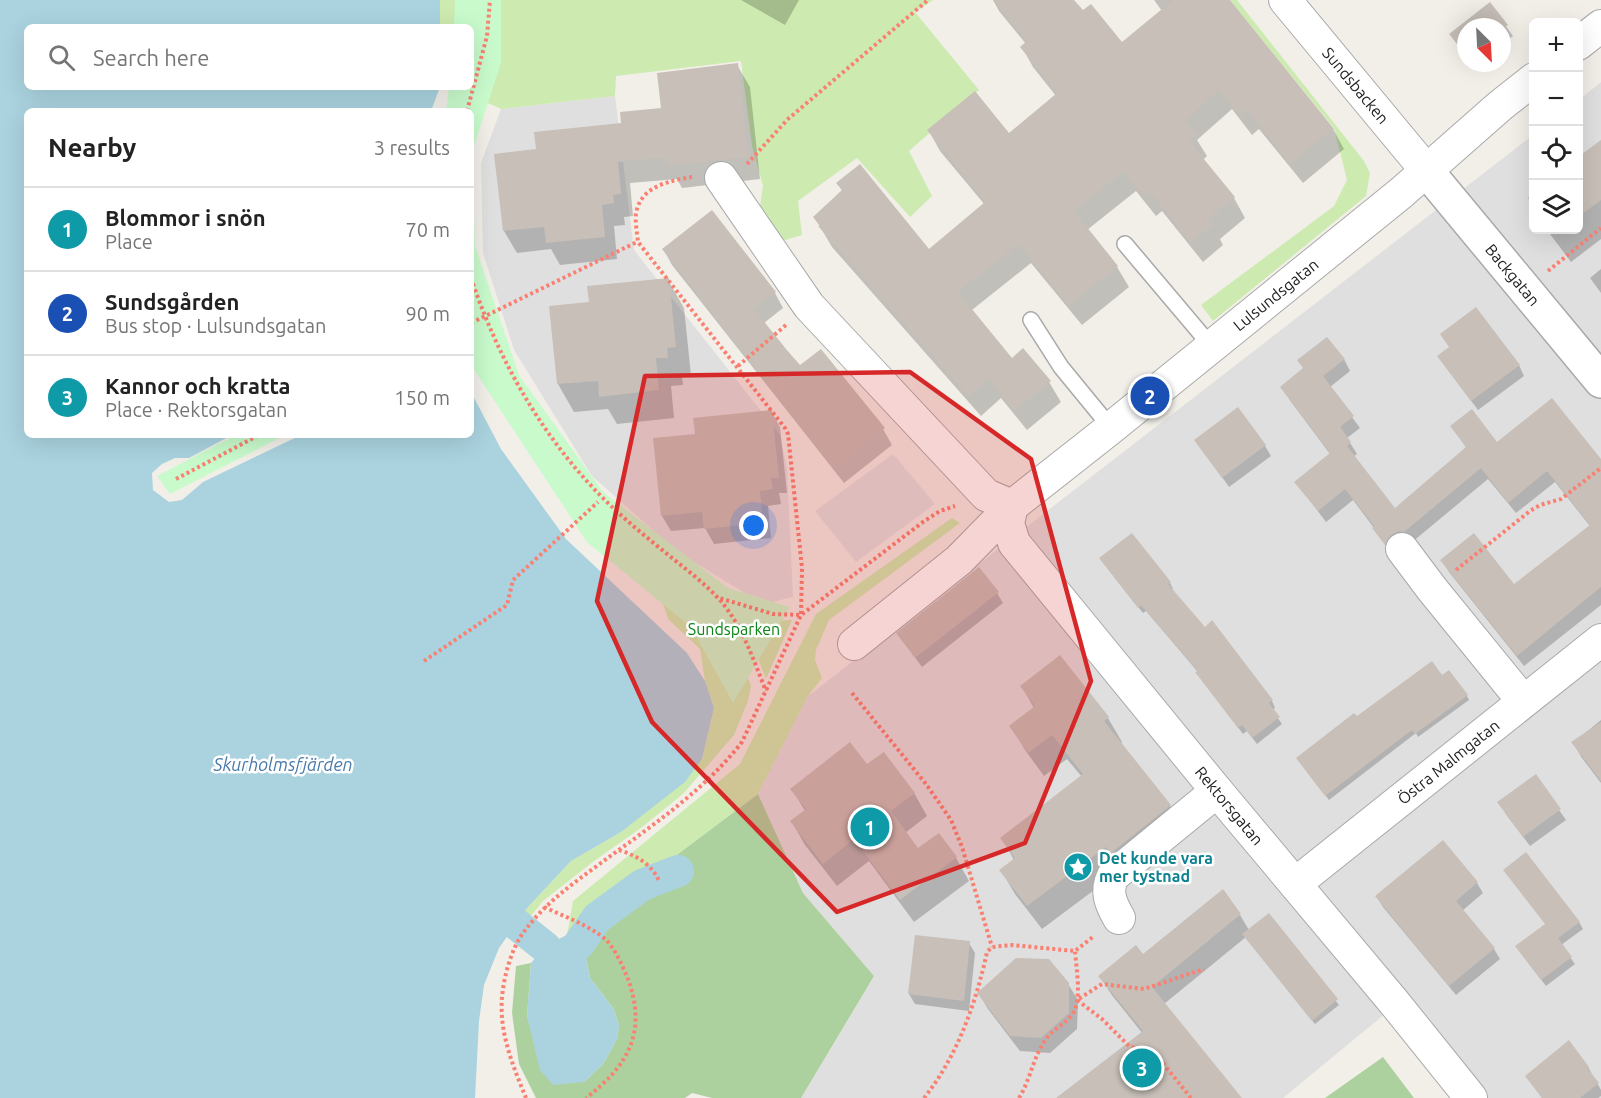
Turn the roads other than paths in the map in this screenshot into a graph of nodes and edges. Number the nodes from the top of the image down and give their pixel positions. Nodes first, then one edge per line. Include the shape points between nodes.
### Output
1 (1285, 0) edge
2 (1601, 26) edge
3 (1583, 40) edge
4 (1529, 82) edge
5 (1426, 170) junction
6 (721, 177) dead end
7 (1125, 244) dead end
8 (1031, 320) dead end
9 (1212, 347) junction
10 (1600, 377) edge
11 (1111, 428) junction
12 (1012, 506) junction
13 (1402, 549) dead end
14 (1601, 640) edge
15 (855, 644) dead end
16 (1523, 701) junction
17 (1217, 791) junction
18 (1295, 884) junction
19 (1119, 918) road end
20 (1471, 1098) edge

1 - 5 street, Sundsbacken
2 - 3 street
4 - 5 street, Lulsundsgatan
5 - 9 street, Lulsundsgatan
5 - 10 street, Backgatan
6 - 12 street via 809,306 986,495
7 - 9 lane
8 - 11 lane via 1061,367
9 - 11 street, Lulsundsgatan
11 - 12 street, Lulsundsgatan
12 - 15 street, Lulsundsgatan via 959,560
12 - 17 street, Rektorsgatan via 1008,523 1014,543
13 - 16 street
14 - 16 street, Östra Malmgatan
16 - 18 street, Östra Malmgatan
17 - 18 street, Rektorsgatan
17 - 19 street via 1113,876 1108,895
18 - 20 street, Rektorsgatan

